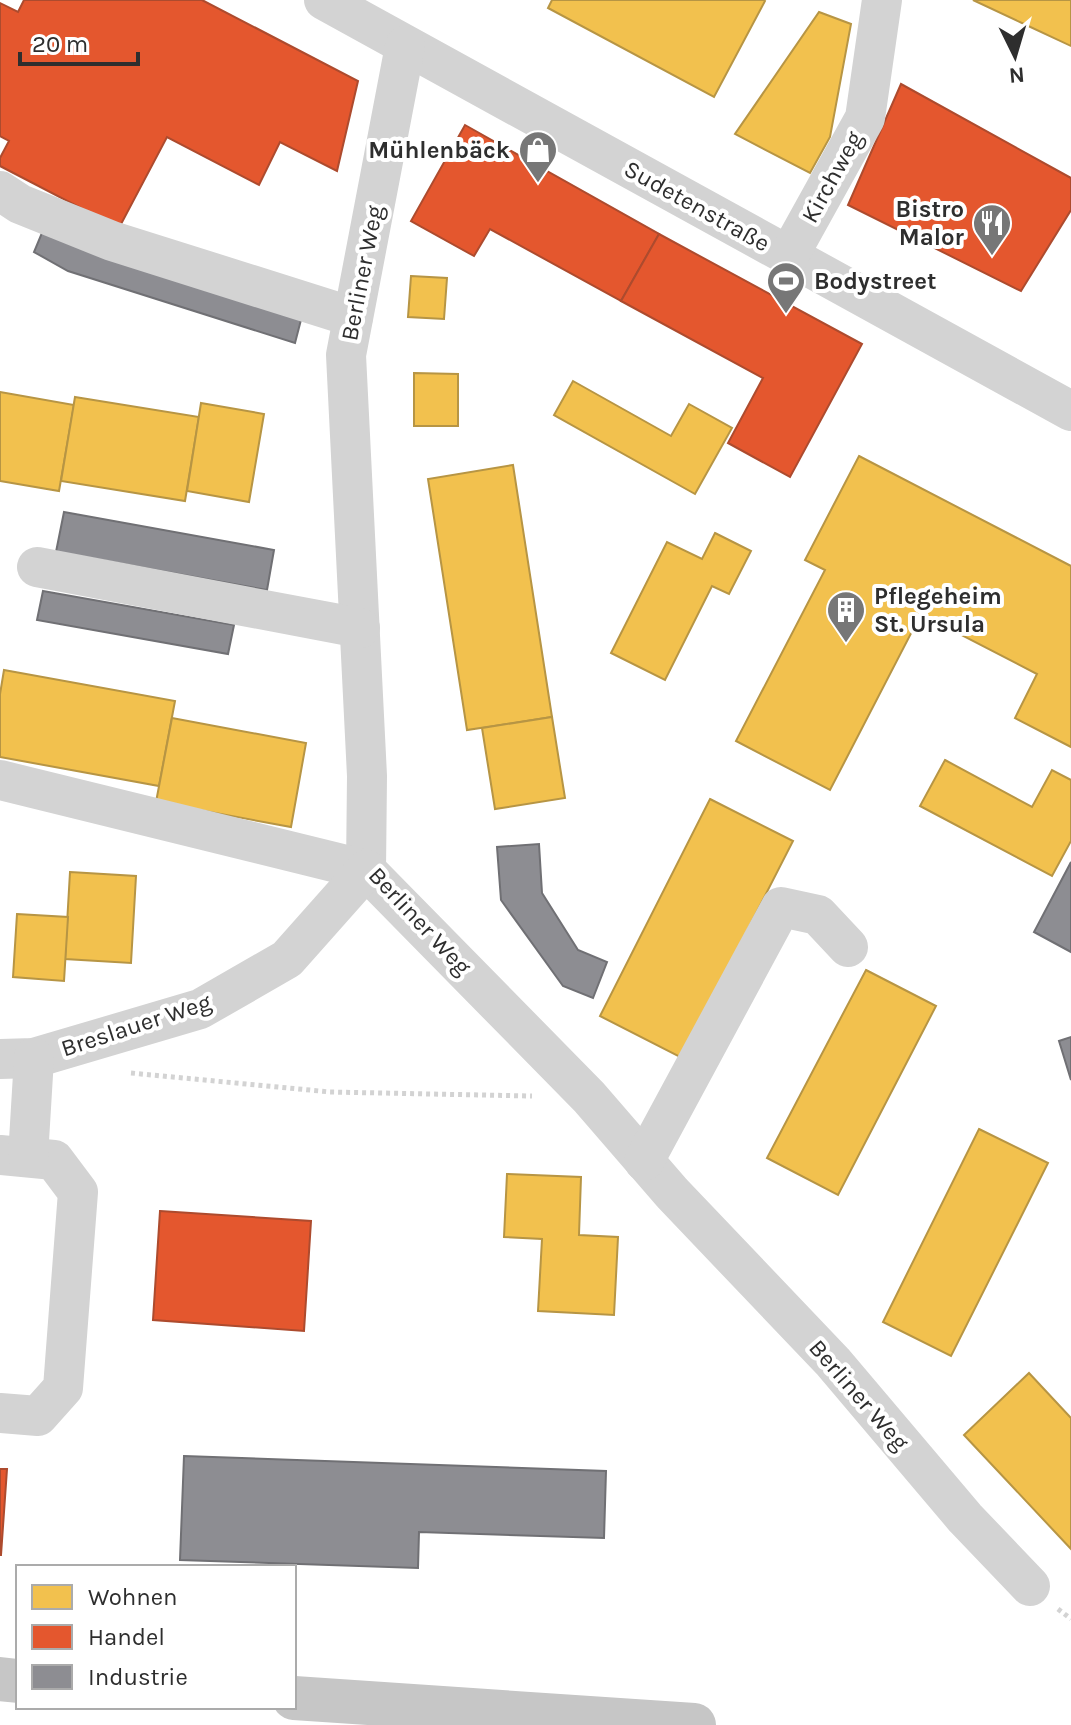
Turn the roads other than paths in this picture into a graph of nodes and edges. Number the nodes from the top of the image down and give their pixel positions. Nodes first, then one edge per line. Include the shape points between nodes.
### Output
1 (324, 0) edge
2 (874, 3) edge
3 (405, 46) junction
4 (0, 191) edge
5 (788, 257) junction
6 (353, 317) junction
7 (1071, 411) edge
8 (37, 567) dead end
9 (360, 628) junction
10 (0, 780) edge
11 (366, 870) junction
12 (848, 947) dead end
13 (17, 1058) edge
14 (14, 1156) edge
15 (644, 1161) junction
16 (0, 1413) edge
17 (1030, 1586) dead end
18 (296, 1698) edge
19 (694, 1725) edge

1 - 3 street, Sudetenstraße
2 - 5 street, Kirchweg via 865,118
3 - 5 street, Sudetenstraße
3 - 6 street, Berliner Weg
4 - 6 street via 112,241
5 - 7 street, Sudetenstraße
6 - 9 street, Berliner Weg via 346,355
8 - 9 street
9 - 11 street, Berliner Weg
10 - 11 street
11 - 13 street, Breslauer Weg via 287,959 200,1009
11 - 15 street, Berliner Weg via 589,1097
12 - 15 street via 818,915 781,907
13 - 14 street
14 - 16 street via 54,1160 78,1192 63,1388 38,1416
15 - 17 street, Berliner Weg via 833,1362
18 - 19 main road

